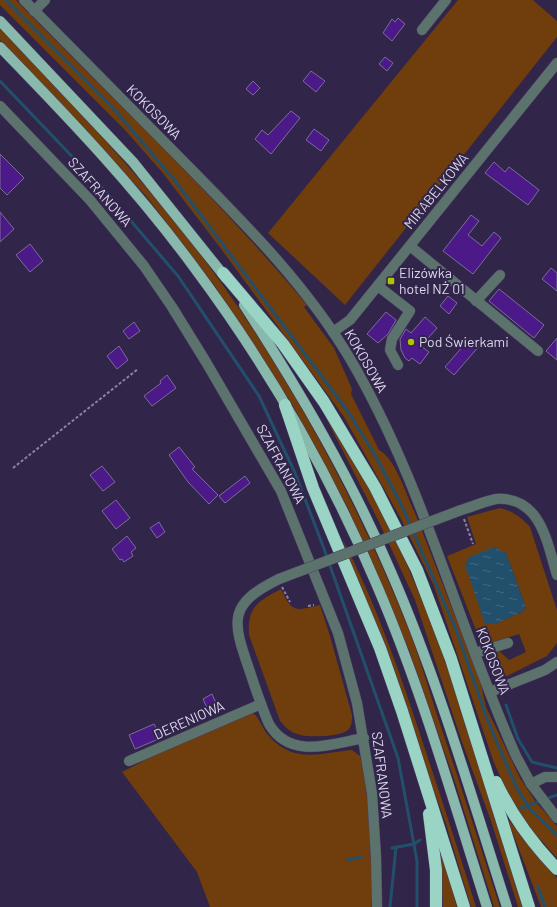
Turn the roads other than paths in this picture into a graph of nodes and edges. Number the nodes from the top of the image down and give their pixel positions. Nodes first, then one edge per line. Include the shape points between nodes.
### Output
1 (24, 0) edge
2 (45, 0) edge
3 (446, 0) edge
4 (34, 11) junction
5 (0, 21) edge
6 (422, 30) dead end
7 (0, 47) edge
8 (557, 63) edge
9 (0, 106) edge
10 (410, 246) junction
11 (222, 273) junction
12 (500, 274) dead end
13 (378, 286) junction
14 (476, 300) junction
15 (333, 332) junction
16 (538, 351) dead end
17 (398, 365) dead end
18 (285, 405) junction
19 (557, 575) edge
20 (508, 642) dead end
21 (476, 653) junction
22 (557, 662) edge
23 (490, 692) junction
24 (261, 704) junction
25 (364, 738) junction
26 (480, 753) junction
27 (129, 762) dead end
28 (557, 778) edge
29 (424, 779) junction
30 (531, 784) junction
31 (557, 818) edge
32 (557, 868) edge
33 (377, 907) edge
34 (436, 907) edge
35 (464, 907) edge
36 (487, 907) edge
37 (507, 907) edge
38 (529, 907) edge

1 - 4 street, KOKOSOWA
2 - 4 street
3 - 6 street
4 - 15 street, KOKOSOWA via 256,236 289,273
5 - 11 main road via 133,162
7 - 18 main road via 79,130 163,226 239,330
8 - 10 street, MIRABELKOWA
9 - 25 street, SZAFRANOWA via 90,200 131,248 172,307 264,458 289,508 338,633 354,688
10 - 13 street, MIRABELKOWA
10 - 14 street
11 - 26 highway via 283,344 328,409 375,487 417,570 451,659
11 - 37 main road via 306,403 345,474 384,555 432,676
12 - 14 street
13 - 15 street, MIRABELKOWA via 350,320
13 - 17 street via 410,311 392,339 390,350
14 - 16 street
15 - 21 street, KOKOSOWA via 390,433
18 - 29 highway via 313,488 380,648
18 - 36 main road via 334,494 385,605 427,721
19 - 24 street, bridge via 540,524 534,514 524,506 497,499 258,589 243,604 237,618 237,635
20 - 21 street
21 - 23 street, KOKOSOWA
22 - 23 street via 545,670
23 - 30 street, KOKOSOWA via 516,756
24 - 25 street via 272,729 280,738 294,746 315,747
24 - 27 street, DERENIOWA
25 - 33 street, SZAFRANOWA via 375,828
26 - 32 highway via 516,817 538,849
26 - 38 highway
28 - 30 street via 545,777
29 - 34 highway via 434,855
29 - 35 highway
30 - 31 street, KOKOSOWA

